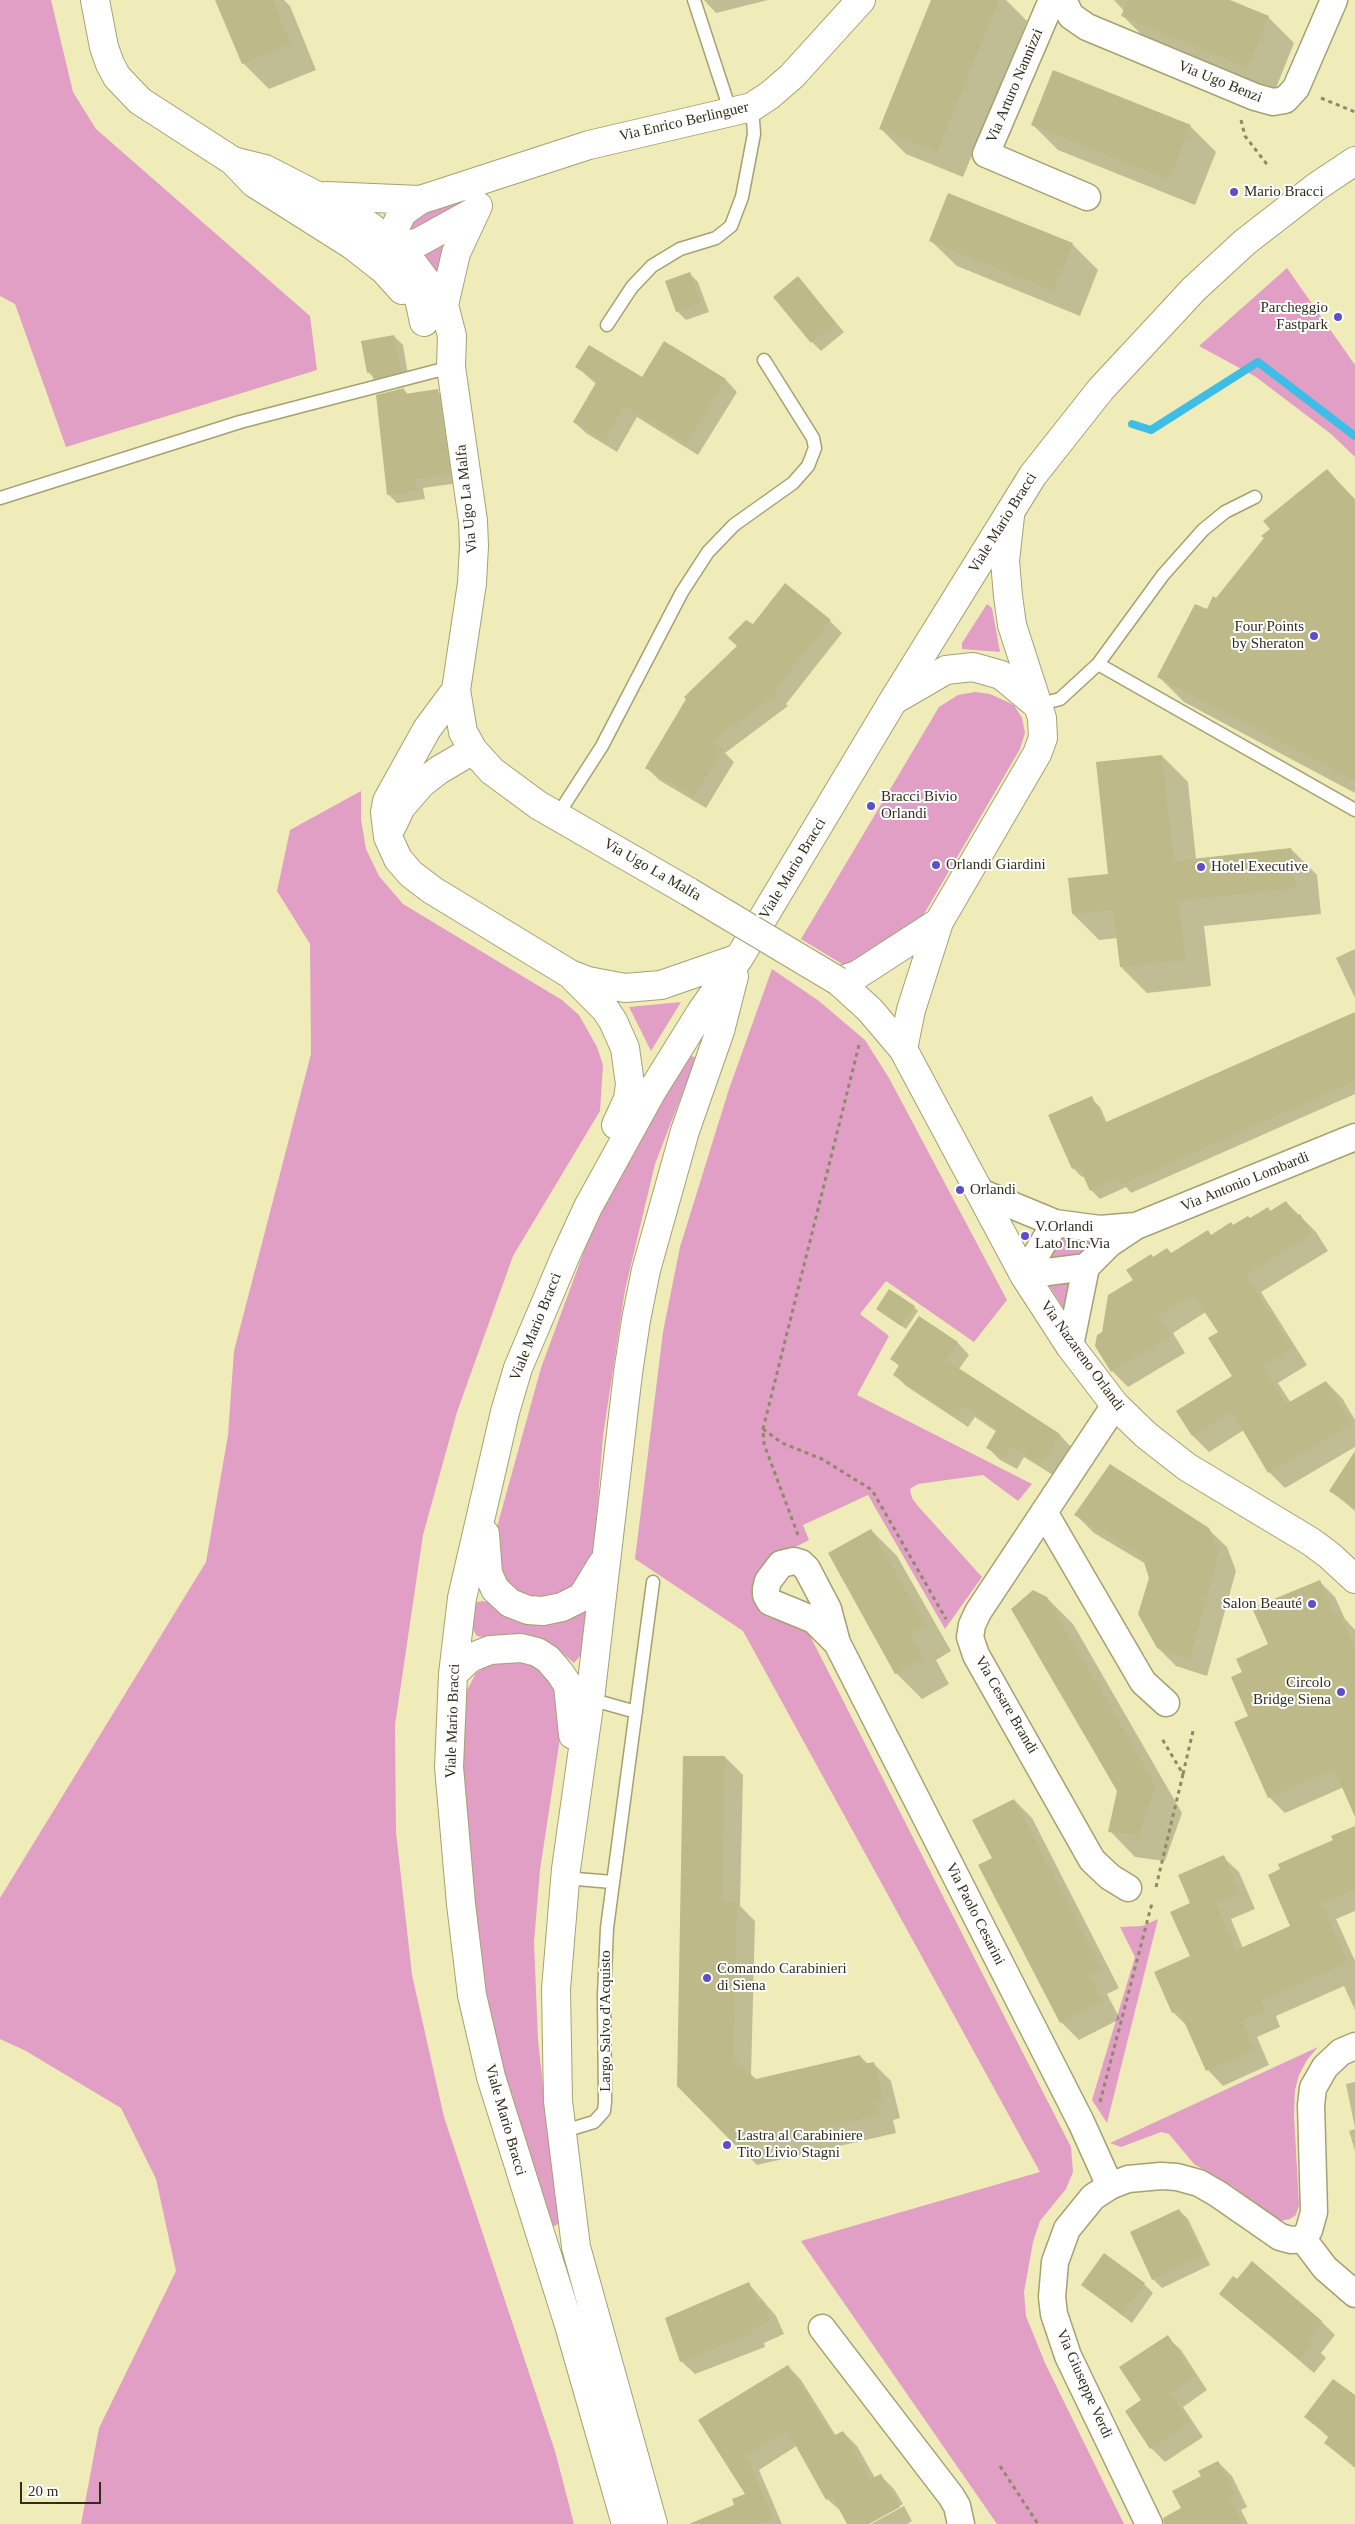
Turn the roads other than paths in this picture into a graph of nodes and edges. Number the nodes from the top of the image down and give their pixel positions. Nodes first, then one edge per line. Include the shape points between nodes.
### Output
1 (94, 0) edge
2 (694, 0) edge
3 (861, 0) edge
4 (1052, 0) edge
5 (1063, 0) edge
6 (1334, 0) edge
7 (742, 110) junction
8 (1355, 161) edge
9 (499, 176) junction
10 (1087, 197) dead end
11 (420, 200) junction
12 (308, 203) junction
13 (475, 211) junction
14 (393, 246) junction
15 (434, 313) junction
16 (607, 325) dead end
17 (764, 360) dead end
18 (451, 367) junction
19 (1255, 497) dead end
20 (0, 498) edge
21 (1011, 510) junction
22 (1098, 664) junction
23 (456, 690) junction
24 (893, 701) junction
25 (1037, 705) junction
26 (473, 750) junction
27 (1355, 810) edge
28 (557, 816) junction
29 (388, 837) junction
30 (939, 922) junction
31 (739, 958) junction
32 (570, 974) junction
33 (838, 981) junction
34 (904, 1048) junction
35 (1355, 1137) edge
36 (980, 1192) junction
37 (588, 1208) junction
38 (1055, 1223) junction
39 (1136, 1226) junction
40 (1086, 1267) junction
41 (1024, 1275) junction
42 (1070, 1346) junction
43 (1115, 1405) junction
44 (504, 1412) junction
45 (1044, 1512) junction
46 (607, 1554) junction
47 (1355, 1579) edge
48 (653, 1582) dead end
49 (836, 1643) dead end
50 (453, 1674) junction
51 (590, 1699) junction
52 (1166, 1703) dead end
53 (636, 1712) junction
54 (577, 1789) junction
55 (565, 1878) junction
56 (612, 1882) junction
57 (1128, 1888) dead end
58 (1355, 2046) edge
59 (561, 2132) junction
60 (1110, 2186) junction
61 (1303, 2239) junction
62 (1355, 2294) edge
63 (822, 2328) dead end
64 (626, 2524) edge
65 (653, 2524) edge
66 (961, 2524) edge
67 (1149, 2524) edge

1 - 12 street, Via Ugo La Malfa via 104,47 118,77 140,101 233,161 254,183
2 - 7 lane
3 - 7 street, Via Enrico Berlinguer via 792,76 770,95
4 - 10 street, Via Arturo Nannizzi via 986,154
5 - 6 street, Via Ugo Benzi via 1071,16 1086,27 1272,102 1285,100 1296,88
7 - 9 street, Via Enrico Berlinguer via 611,139
7 - 16 lane via 754,134 742,197 731,226 716,238 680,249 652,266 632,287
8 - 21 street, Viale Mario Bracci via 1245,242 1182,301 1075,420
9 - 11 street, Via Enrico Berlinguer
9 - 13 street
11 - 12 street, Via Enrico Berlinguer via 346,198
11 - 14 street, Via Enrico Berlinguer via 402,213 394,230
12 - 14 street, Via Ugo La Malfa via 355,216
12 - 15 street, Via Ugo La Malfa via 378,265 408,297
13 - 14 street via 419,242
13 - 15 street
14 - 15 street, Via Ugo La Malfa via 421,273
15 - 18 street, Via Ugo La Malfa via 452,336
17 - 28 lane via 814,438 815,448 808,466 793,483 734,525 708,552 682,592 602,746
18 - 20 lane via 240,422
18 - 23 street, Via Ugo La Malfa via 474,546 472,583
19 - 22 lane via 1225,512 1197,536 1163,575
21 - 24 street, Viale Mario Bracci
21 - 25 street via 1005,561 1008,596 1012,625
22 - 25 lane via 1056,702
22 - 27 lane
23 - 26 street, Via Ugo La Malfa via 463,732
23 - 29 street, Via Ugo La Malfa via 427,729 390,792 385,812
24 - 25 street via 946,670 973,667 1001,675
24 - 31 street, Viale Mario Bracci
25 - 30 street via 1044,728 1041,746
26 - 28 street, Via Ugo La Malfa via 492,771
26 - 29 street via 439,770 411,794 396,816
28 - 33 street, Via Ugo La Malfa, bridge
29 - 32 street, Via Ugo La Malfa via 403,866 421,882
30 - 33 street via 857,975
30 - 34 street via 911,1010
31 - 32 street, Via Ugo La Malfa via 677,981 642,987 604,985
31 - 37 street, Viale Mario Bracci via 700,1012 652,1090
31 - 46 street, Viale Mario Bracci via 720,1031 685,1132 646,1270 628,1373
32 - 37 street, Via Ugo La Malfa via 613,1021 625,1048 630,1073 628,1099 598,1163
33 - 34 street, Via Nazareno Orlandi
34 - 36 street, Via Nazareno Orlandi
35 - 39 street, Via Antonio Lombardi
36 - 38 street, Via Antonio Lombardi
36 - 41 street, Via Nazareno Orlandi
37 - 44 street, Viale Mario Bracci via 534,1328
38 - 39 street, Via Antonio Lombardi via 1100,1229
38 - 41 street
39 - 40 street, Via Antonio Lombardi via 1109,1244
40 - 41 street
40 - 42 street
41 - 42 street, Via Nazareno Orlandi
42 - 43 street, Via Nazareno Orlandi
43 - 45 street, Via Cesare Brandi
43 - 47 street, Via Nazareno Orlandi via 1146,1435 1187,1467 1310,1541
44 - 46 street via 485,1528 488,1573 495,1589 510,1604 528,1610 562,1607 582,1597
44 - 50 street, Viale Mario Bracci via 462,1598
45 - 52 street via 1142,1682
45 - 57 street, Via Cesare Brandi via 975,1619 970,1631 971,1643 1092,1860
46 - 51 street, Viale Mario Bracci
48 - 53 lane, Largo Salvo d'Acquisto
49 - 60 street, Via Paolo Cesarini via 1077,2113
50 - 54 street via 470,1658 490,1650 521,1648 538,1652 548,1660 568,1685
50 - 64 street, Viale Mario Bracci via 449,1768 472,1995 491,2077 569,2326
51 - 53 lane
51 - 54 street, Viale Mario Bracci
53 - 56 lane, Largo Salvo d'Acquisto
54 - 55 street, Viale Mario Bracci
55 - 56 lane
55 - 59 street, Viale Mario Bracci via 556,1988
56 - 59 lane, Largo Salvo d'Acquisto via 604,1995 604,2111 594,2122
58 - 61 street via 1341,2052 1329,2063 1313,2088 1314,2212
59 - 65 street, Viale Mario Bracci via 578,2258
60 - 61 street, Via Giuseppe Verdi via 1144,2176 1189,2180 1218,2194 1280,2238
60 - 67 street, Via Giuseppe Verdi via 1093,2197 1067,2229 1055,2262 1052,2297 1054,2314 1068,2356
61 - 62 street via 1332,2276
63 - 66 street via 951,2496

